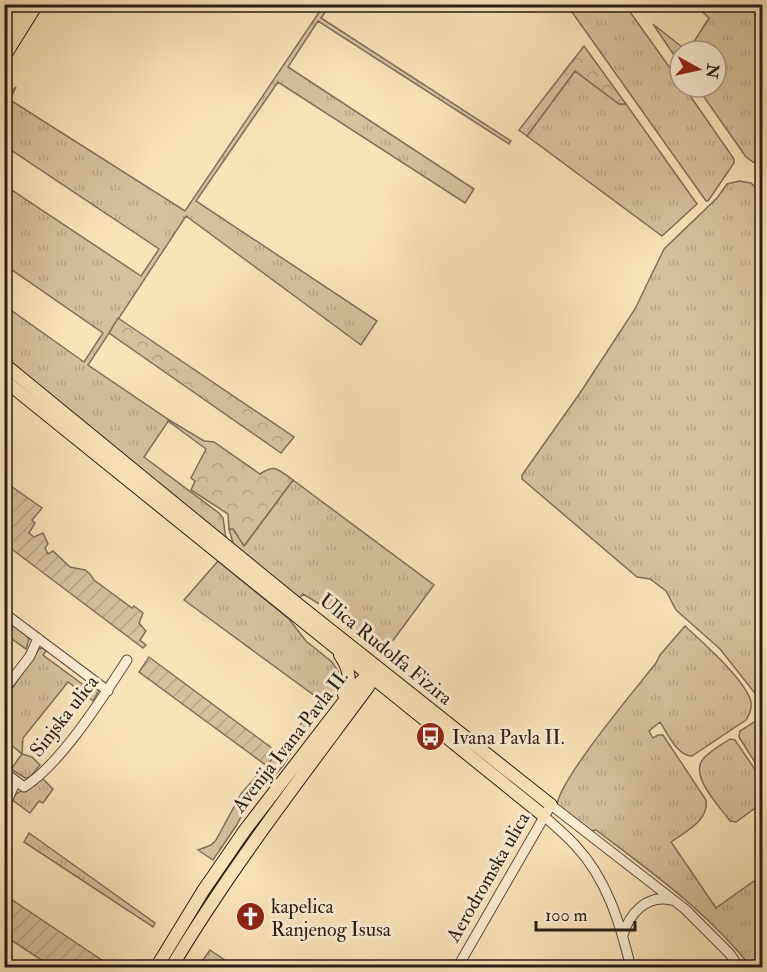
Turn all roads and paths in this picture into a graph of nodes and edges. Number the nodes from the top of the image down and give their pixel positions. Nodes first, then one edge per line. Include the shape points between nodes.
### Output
1 (23, 4) edge
2 (38, 4) edge
3 (4, 35) edge
4 (4, 57) edge
5 (4, 364) edge
6 (4, 380) edge
7 (4, 613) edge
8 (38, 638) junction
9 (336, 650) junction
10 (128, 660) dead end
11 (372, 673) junction
12 (4, 690) edge
13 (108, 690) junction
14 (394, 696) junction
15 (337, 719) junction
16 (4, 772) edge
17 (16, 782) junction
18 (552, 805) junction
19 (4, 808) edge
20 (544, 816) junction
21 (673, 901) junction
22 (623, 935) junction
23 (156, 968) edge
24 (171, 968) edge
25 (457, 968) edge
26 (631, 968) edge
27 (740, 968) edge

1 - 3 main road
2 - 4 main road
5 - 11 main road, Ulica Rudolfa Fizira
6 - 9 main road, Ulica Rudolfa Fizira
7 - 8 street
8 - 12 street via 30,656
8 - 13 street
9 - 11 main road, Ulica Rudolfa Fizira
9 - 15 main road via 347,667 349,679
10 - 13 street, Sinjska ulica
11 - 14 main road, Ulica Rudolfa Fizira
11 - 15 main road, Avenija Ivana Pavla II.
11 - 18 main road, Ulica Rudolfa Fizira
13 - 17 street, Sinjska ulica via 62,752 34,781 24,787
14 - 15 main road via 370,696
14 - 20 main road, Ulica Rudolfa Fizira
15 - 23 main road, Avenija Ivana Pavla II. via 231,850
15 - 24 main road, Avenija Ivana Pavla II.
16 - 17 street
17 - 19 street
18 - 20 street, Aerodromska ulica
18 - 21 street, Ulica Rudolfa Fizira
20 - 22 street, Ulica Rudolfa Fizira via 589,861 612,902
20 - 25 street, Aerodromska ulica
21 - 22 street via 660,899 644,904 632,915
21 - 27 street, Ulica Rudolfa Fizira
22 - 26 street, Ulica Rudolfa Fizira

